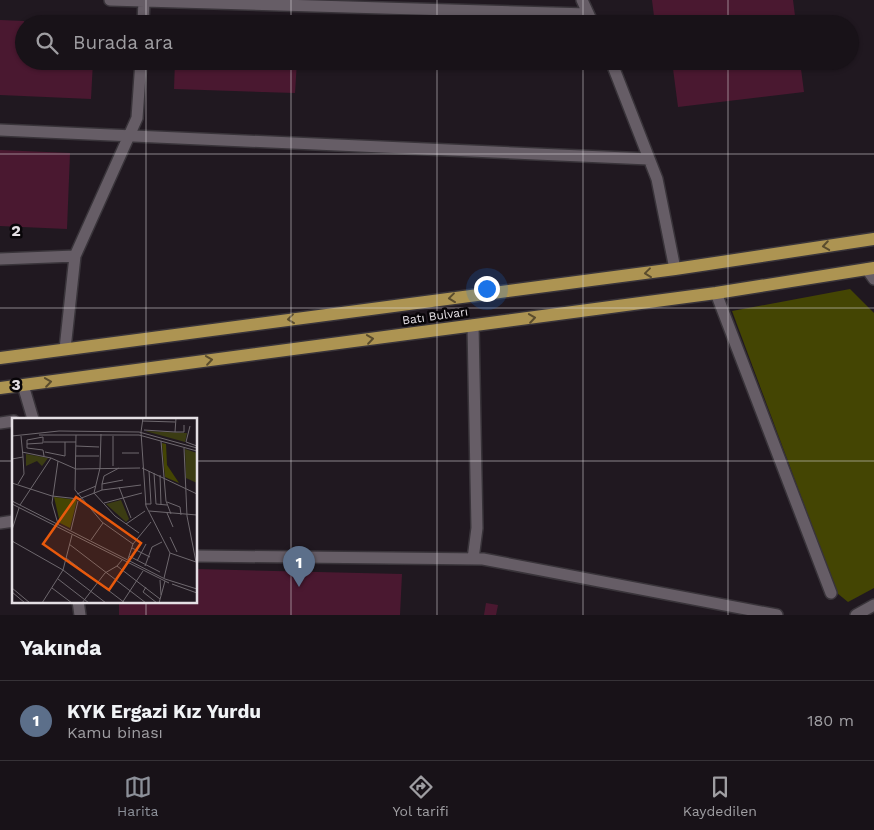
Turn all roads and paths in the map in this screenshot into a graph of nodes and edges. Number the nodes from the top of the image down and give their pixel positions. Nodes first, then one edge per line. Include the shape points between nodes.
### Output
1 (110, 0) edge
2 (582, 0) edge
3 (144, 1) edge
4 (143, 15) edge
5 (492, 15) edge
6 (589, 15) edge
7 (140, 70) edge
8 (615, 70) edge
9 (0, 130) edge
10 (130, 135) junction
11 (649, 158) junction
12 (874, 239) edge
13 (75, 256) junction
14 (0, 259) edge
15 (675, 269) junction
16 (872, 272) edge
17 (716, 293) junction
18 (473, 325) junction
19 (65, 349) junction
20 (0, 358) edge
21 (23, 385) junction
22 (0, 388) edge
23 (31, 418) edge
24 (198, 556) edge
25 (473, 559) junction
26 (831, 592) dead end
27 (78, 602) edge
28 (874, 605) edge
29 (80, 615) edge
30 (777, 615) edge
31 (856, 615) edge

1 - 3 street
2 - 6 street
3 - 4 street
3 - 5 street
7 - 10 street via 137,118
8 - 11 street
9 - 10 street
10 - 11 street
10 - 13 street
11 - 15 street via 657,179
12 -> 15 main road, Batı Bulvarı
13 - 14 street
13 - 19 street
15 -> 19 main road, Batı Bulvarı
16 - 17 main road, Batı Bulvarı
18 -> 17 main road, Batı Bulvarı
17 - 26 street
21 -> 18 main road, Batı Bulvarı
18 - 25 street via 477,528
19 - 20 main road, Batı Bulvarı
21 - 22 main road, Batı Bulvarı
21 - 23 street
24 - 25 street
25 - 30 street
27 - 29 street
28 - 31 street

